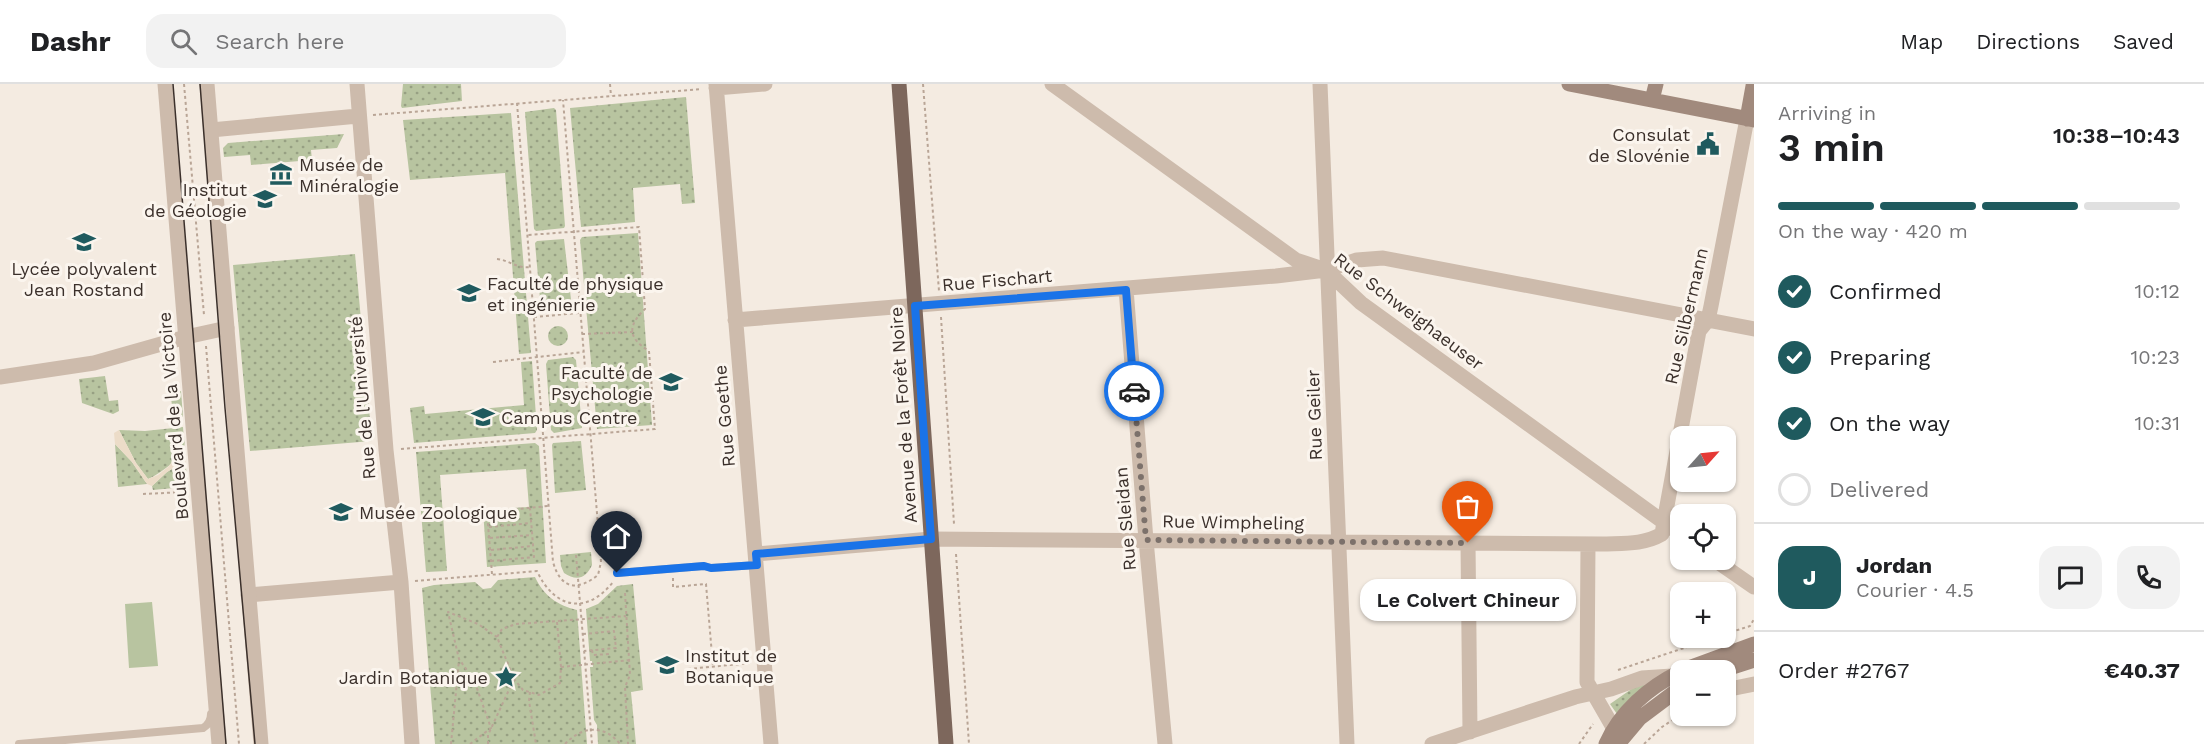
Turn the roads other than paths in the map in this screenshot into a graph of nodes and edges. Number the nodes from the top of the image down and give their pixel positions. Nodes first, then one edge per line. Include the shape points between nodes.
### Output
1 (165, 84) edge
2 (207, 84) edge
3 (357, 84) edge
4 (765, 84) edge
5 (899, 84) edge
6 (1053, 84) edge
7 (1320, 84) edge
8 (1569, 84) edge
9 (1656, 84) edge
10 (1750, 85) edge
11 (716, 86) edge
12 (1652, 100) junction
13 (358, 116) junction
14 (1750, 119) edge
15 (210, 130) junction
16 (1326, 270) junction
17 (1126, 290) junction
18 (915, 306) junction
19 (735, 320) junction
20 (1707, 320) junction
21 (227, 328) junction
22 (1754, 329) edge
23 (186, 337) junction
24 (0, 377) edge
25 (1664, 522) junction
26 (1670, 526) edge
27 (931, 539) junction
28 (1146, 540) junction
29 (1338, 543) junction
30 (1468, 543) junction
31 (1588, 544) junction
32 (756, 559) junction
33 (1729, 570) edge
34 (617, 573) road end
35 (400, 582) junction
36 (1754, 587) edge
37 (248, 595) junction
38 (1754, 644) edge
39 (1716, 660) edge
40 (1754, 660) edge
41 (1736, 666) edge
42 (1670, 676) edge
43 (1670, 682) edge
44 (1754, 684) edge
45 (215, 685) junction
46 (1670, 686) edge
47 (1736, 688) edge
48 (1592, 693) junction
49 (211, 719) junction
50 (1614, 729) junction
51 (1470, 732) junction
52 (19, 744) edge
53 (219, 744) edge
54 (261, 744) edge
55 (412, 744) edge
56 (771, 744) edge
57 (946, 744) edge
58 (1165, 744) edge
59 (1347, 744) edge
60 (1432, 744) edge
61 (1606, 744) edge
62 (1618, 744) edge

1 - 23 street, Boulevard de la Victoire
2 - 15 street
3 - 13 street, Rue de l'Université
4 - 11 street
5 - 18 main road, Avenue de la Forêt Noire
6 - 16 street, Rue Schweighaeuser via 1296,260
7 - 16 street, Rue Geiler
8 - 12 main road
9 - 12 main road
10 - 14 main road
11 - 19 street, Rue Goethe
12 - 14 main road
13 - 15 street
13 - 35 street, Rue de l'Université
14 - 20 street, Rue Silbermann
15 - 21 street
16 - 17 street, Rue Fischart
16 - 20 street, Rue Fischart via 1357,260 1383,258
16 - 25 street, Rue Schweighaeuser via 1362,303
16 - 29 street, Rue Geiler
17 - 18 street, Rue Fischart
17 - 28 street, Rue Sleidan
18 - 19 street, Rue Fischart
18 - 27 main road, Avenue de la Forêt Noire
19 - 32 street, Rue Goethe
20 - 22 street, Rue Fischart
20 - 25 street, Rue Silbermann via 1699,331
21 - 23 street
21 - 37 street
23 - 24 street via 94,363
23 - 45 street, Boulevard de la Victoire
25 - 26 street, Rue Schweighaeuser
25 - 31 street, Rue Wimpheling via 1662,534 1645,542
27 - 28 street, Rue Wimpheling
27 - 32 street, Rue Wimpheling
27 - 57 main road, Avenue de la Forêt Noire
28 - 29 street, Rue Wimpheling
28 - 58 street, Rue Sleidan
29 - 30 street, Rue Wimpheling
29 - 59 street, Rue Geiler
30 - 31 street, Rue Wimpheling
30 - 51 street
31 - 48 street via 1587,682
32 - 34 lane via 711,568
32 - 56 street, Rue Goethe
33 - 36 street
35 - 37 street
35 - 55 street, Rue de l'Université
37 - 54 street
38 - 39 main road
40 - 41 main road
42 - 48 street via 1649,676
43 - 50 main road via 1633,705
44 - 47 street
45 - 49 lane via 210,692
45 - 53 street, Boulevard de la Victoire
46 - 62 main road
48 - 50 street
48 - 51 street
49 - 52 lane via 202,728
49 - 53 lane via 212,736
50 - 61 main road
51 - 60 street

